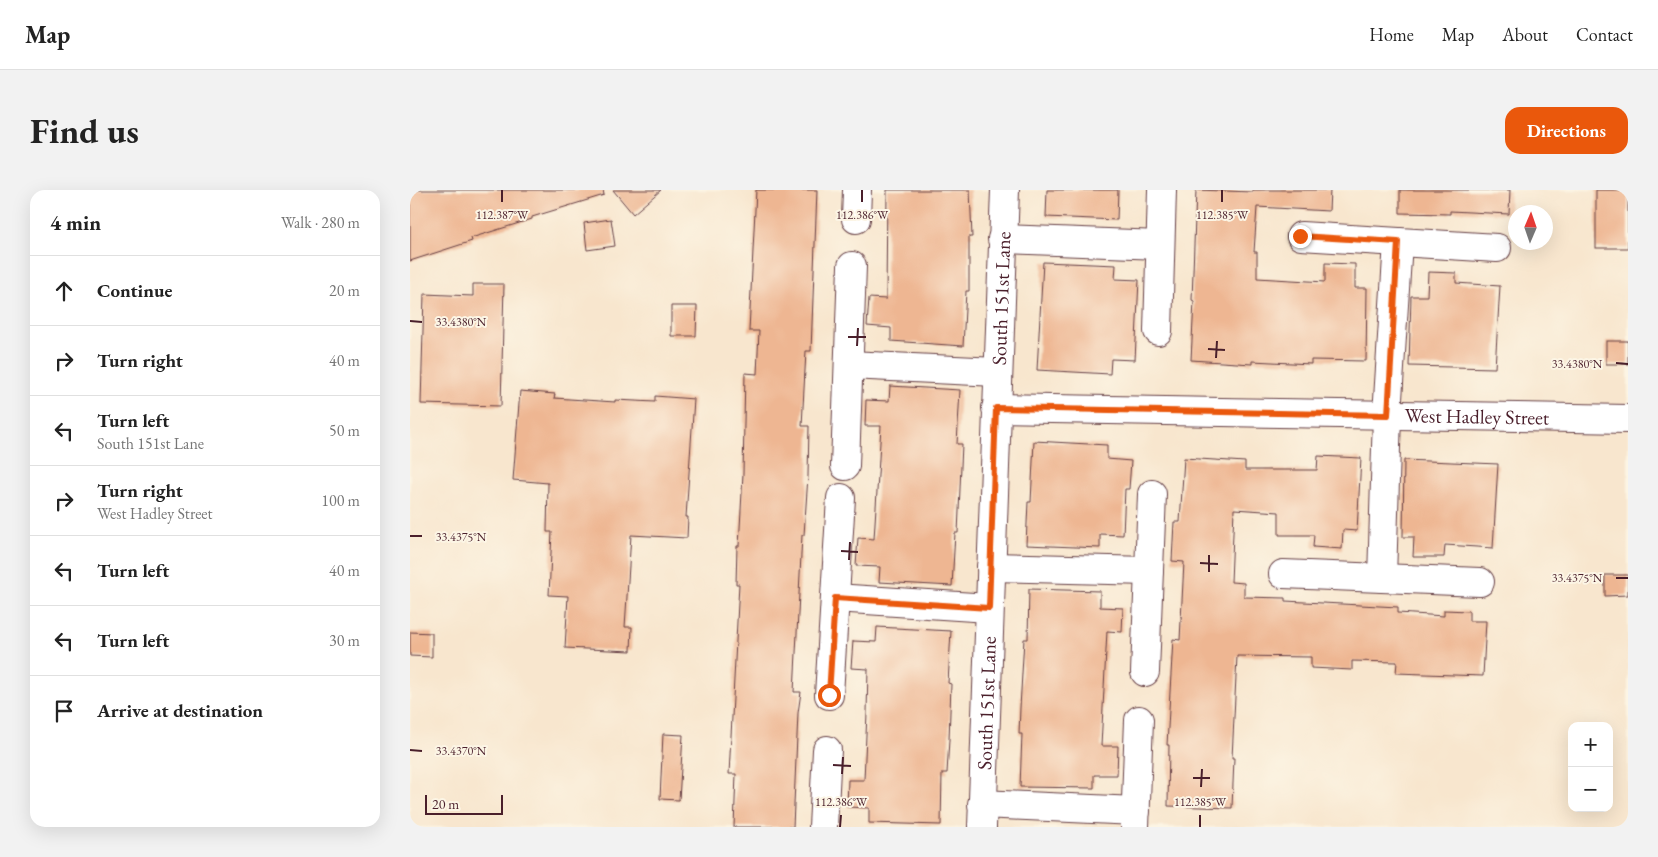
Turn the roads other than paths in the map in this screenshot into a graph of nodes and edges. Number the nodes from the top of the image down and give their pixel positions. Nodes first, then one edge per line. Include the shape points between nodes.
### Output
1 (857, 190) edge
2 (1004, 190) edge
3 (1162, 190) edge
4 (856, 219) dead end
5 (1300, 236) dead end
6 (1002, 239) junction
7 (1398, 242) junction
8 (1160, 245) junction
9 (1497, 248) dead end
10 (852, 266) dead end
11 (1158, 331) dead end
12 (849, 365) junction
13 (997, 372) junction
14 (996, 408) junction
15 (1388, 415) junction
16 (1628, 419) edge
17 (845, 466) dead end
18 (1152, 494) dead end
19 (841, 498) dead end
20 (991, 567) junction
21 (1149, 571) junction
22 (1283, 574) dead end
23 (1382, 578) junction
24 (1480, 582) dead end
25 (835, 598) junction
26 (989, 608) junction
27 (1145, 672) dead end
28 (829, 695) dead end
29 (1139, 720) dead end
30 (827, 750) dead end
31 (982, 816) edge
32 (1135, 819) edge
33 (823, 827) edge

1 - 4 street
2 - 6 street, South 151st Lane
3 - 8 street
5 - 7 street
6 - 8 street
6 - 13 street, South 151st Lane
7 - 9 street
7 - 15 street
8 - 11 street
10 - 12 street
12 - 13 street
12 - 17 street
13 - 14 street, South 151st Lane
14 - 15 street, West Hadley Street
14 - 20 street, South 151st Lane
15 - 16 street, West Hadley Street
15 - 23 street
18 - 21 street
19 - 25 street
20 - 21 street
20 - 26 street, South 151st Lane
21 - 27 street
22 - 23 street
23 - 24 street
25 - 26 street
25 - 28 street
26 - 31 street, South 151st Lane
29 - 32 street
30 - 33 street
31 - 32 street

